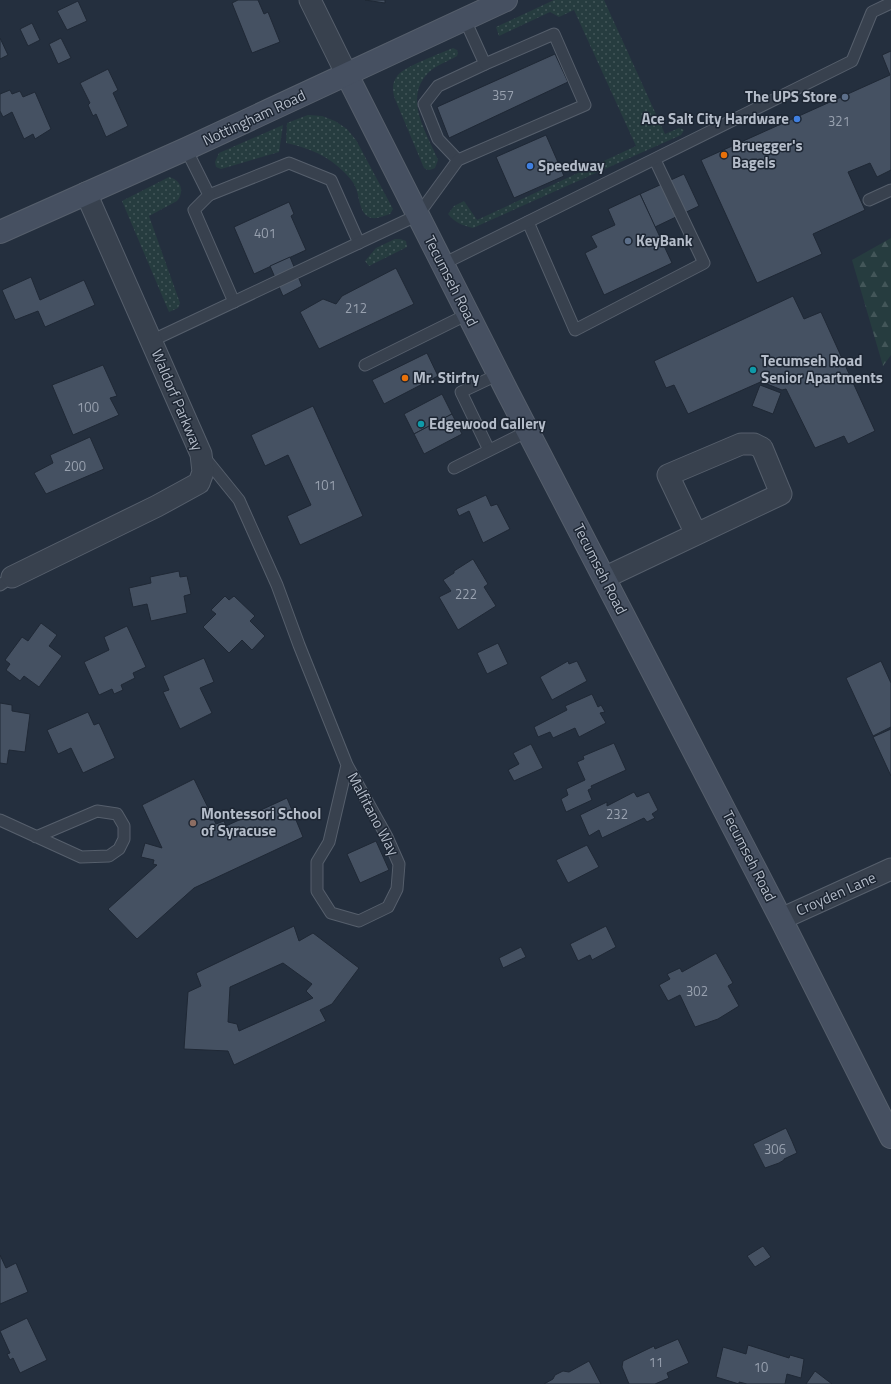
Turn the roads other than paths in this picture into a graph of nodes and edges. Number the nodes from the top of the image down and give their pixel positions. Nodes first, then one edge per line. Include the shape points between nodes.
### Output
1 (310, 0) edge
2 (506, 0) edge
3 (891, 3) edge
4 (465, 20) junction
5 (485, 64) junction
6 (347, 75) junction
7 (186, 149) junction
8 (458, 160) junction
9 (655, 160) junction
10 (891, 190) edge
11 (86, 193) junction
12 (209, 195) junction
13 (869, 200) dead end
14 (418, 215) junction
15 (528, 222) junction
16 (0, 232) edge
17 (359, 243) junction
18 (443, 264) junction
19 (234, 302) junction
20 (468, 314) junction
21 (151, 341) junction
22 (365, 365) dead end
23 (499, 374) junction
24 (528, 431) junction
25 (489, 450) junction
26 (201, 454) junction
27 (454, 468) dead end
28 (696, 534) junction
29 (604, 578) junction
30 (6, 581) edge
31 (347, 765) junction
32 (0, 820) edge
33 (36, 836) junction
34 (891, 870) edge
35 (781, 919) junction
36 (891, 1137) edge

1 - 6 street, Tecumseh Road
2 - 4 street, Nottingham Road
3 - 9 lane via 872,12 852,61
4 - 5 lane
4 - 6 street, Nottingham Road
5 - 8 lane via 438,86 424,104 438,139
5 - 8 lane via 554,34 585,105
6 - 7 street, Nottingham Road
6 - 14 street, Tecumseh Road
7 - 11 street, Nottingham Road
7 - 12 lane
8 - 14 lane
9 - 15 lane
9 - 15 lane via 704,263 575,330
10 - 13 lane
11 - 16 street, Nottingham Road
11 - 21 street, Waldorf Parkway
12 - 17 lane via 289,163 331,180
12 - 19 lane via 194,210
14 - 17 lane
14 - 18 street, Tecumseh Road
15 - 18 lane
17 - 19 lane
18 - 20 street, Tecumseh Road
19 - 21 lane
20 - 22 lane
20 - 23 street, Tecumseh Road
21 - 26 street, Waldorf Parkway
23 - 24 street, Tecumseh Road
23 - 25 lane via 461,392
24 - 25 lane
24 - 29 street, Tecumseh Road
25 - 27 lane
26 - 30 street, Waldorf Parkway via 203,472 199,483
26 - 31 lane, Malfitano Way via 239,500 277,585
28 - 28 street via 781,494 762,448 754,444 741,444 668,475
28 - 29 street
29 - 35 street, Tecumseh Road
31 - 31 lane, Malfitano Way via 329,842 317,862 317,891 331,913 359,921 388,907 397,889 399,864
32 - 33 lane
33 - 33 lane via 81,857 109,856 119,849 124,839 124,826 117,814 97,811
34 - 35 street, Croyden Lane
35 - 36 street, Tecumseh Road

